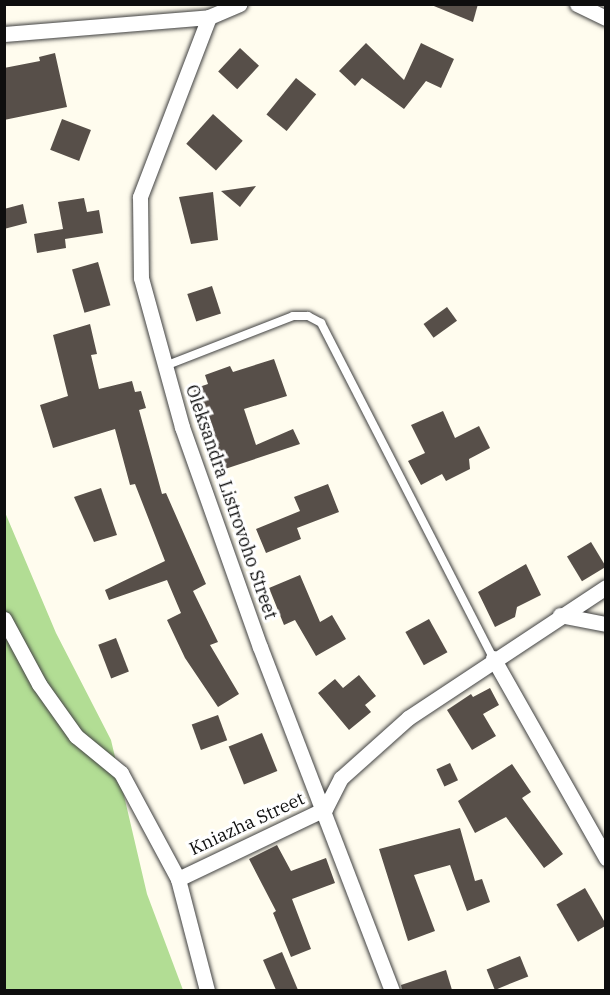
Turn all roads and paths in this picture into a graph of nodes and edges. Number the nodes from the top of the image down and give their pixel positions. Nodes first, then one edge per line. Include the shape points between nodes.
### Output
1 (239, 4) edge
2 (577, 4) edge
3 (208, 17) junction
4 (606, 18) edge
5 (4, 34) edge
6 (165, 366) junction
7 (606, 587) edge
8 (560, 615) junction
9 (4, 619) edge
10 (606, 624) edge
11 (493, 658) junction
12 (325, 809) junction
13 (606, 858) edge
14 (178, 879) junction
15 (207, 990) edge
16 (392, 990) edge

1 - 3 street
2 - 4 street
3 - 5 street
3 - 6 street, Oleksandra Listrovoho Street via 140,197 141,278
6 - 11 lane via 293,316 308,316 321,323
6 - 12 street, Oleksandra Listrovoho Street via 182,428 260,647
7 - 8 street, Kniazha Street
8 - 10 street
8 - 11 street, Kniazha Street
9 - 14 street, Kniazha Street via 39,684 76,736 121,773
11 - 12 street, Kniazha Street via 408,718 341,778
11 - 13 street
12 - 14 street, Kniazha Street
12 - 16 street, Oleksandra Listrovoho Street
14 - 15 street

